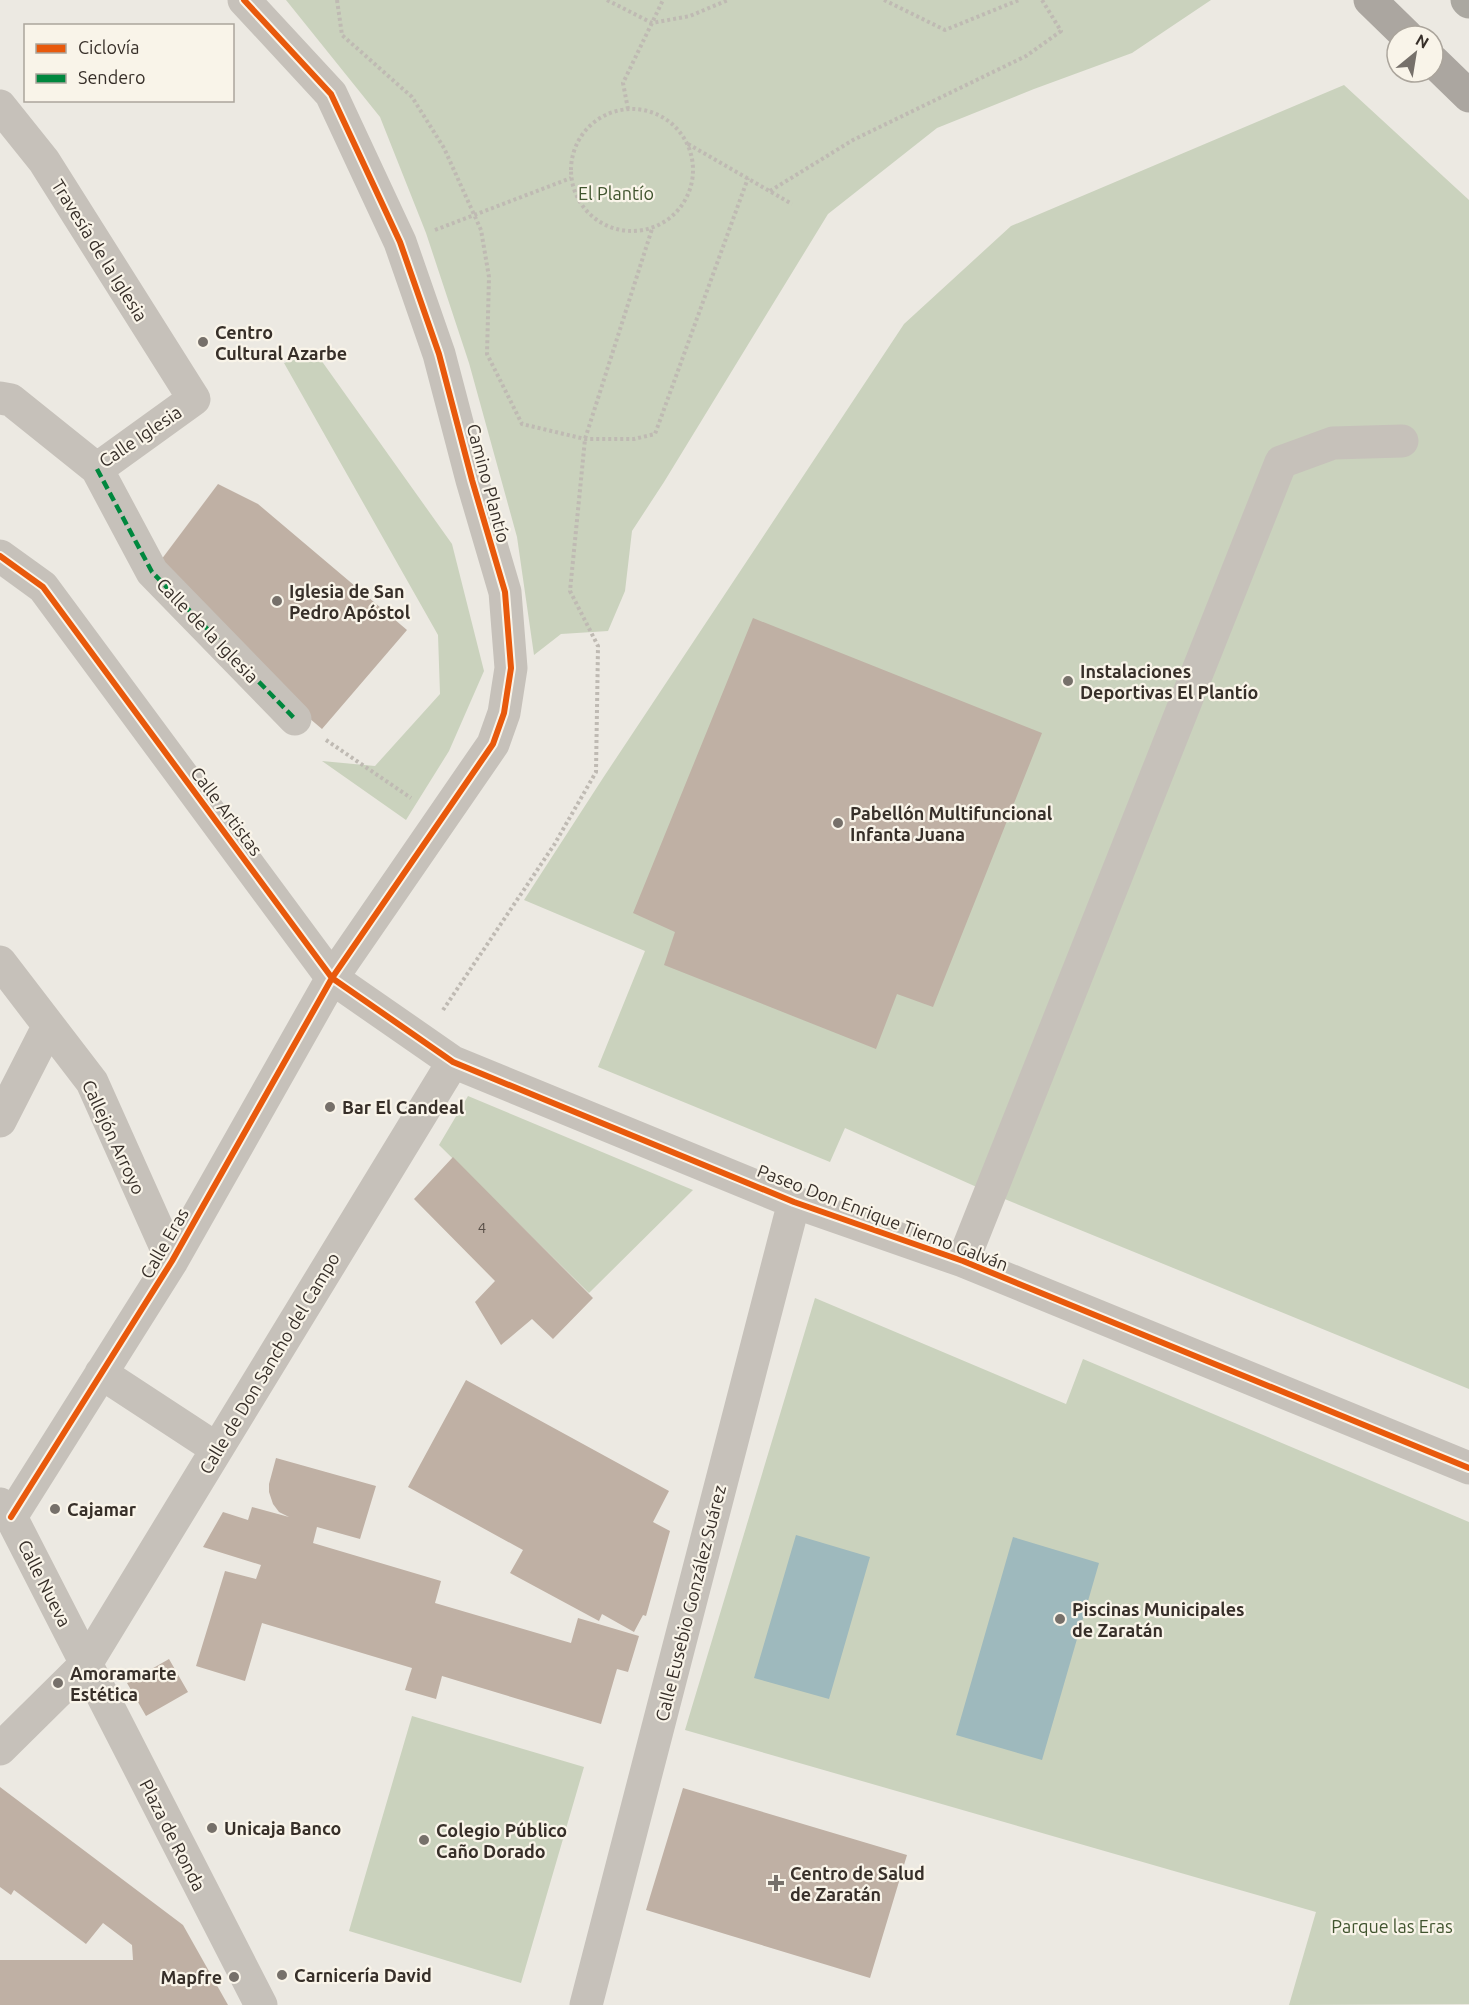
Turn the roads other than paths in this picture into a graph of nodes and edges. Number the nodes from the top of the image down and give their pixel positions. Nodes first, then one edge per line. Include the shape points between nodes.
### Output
1 (244, 0) edge
2 (1370, 0) edge
3 (1395, 24) edge
4 (1445, 73) edge
5 (1469, 96) edge
6 (0, 106) edge
7 (0, 398) edge
8 (194, 399) joint
9 (1402, 441) dead end
10 (97, 469) junction
11 (0, 556) edge
12 (296, 719) road end
13 (0, 962) edge
14 (332, 978) junction
15 (48, 1027) junction
16 (453, 1062) junction
17 (0, 1121) edge
18 (794, 1202) junction
19 (171, 1261) junction
20 (963, 1261) junction
21 (101, 1373) junction
22 (217, 1449) junction
23 (1469, 1468) edge
24 (5, 1511) edge
25 (86, 1665) junction
26 (0, 1749) edge
27 (261, 2005) edge
28 (586, 2005) edge

1 - 14 street, Camino Plantío via 331,94 400,242 439,354 505,592 510,668 504,712 493,744
2 - 3 main road
4 - 5 main road
6 - 8 street, Travesía de la Iglesia via 44,160
7 - 10 street, Calle Iglesia via 12,400
8 - 10 street, Calle Iglesia
9 - 20 street via 1333,443 1281,462
10 - 12 street, Calle de la Iglesia via 152,572
11 - 14 street, Calle Artistas via 43,587
13 - 15 street, Callejón Arroyo
14 - 16 street, Calle Artistas
14 - 19 street, Calle Eras
15 - 17 street
15 - 19 street, Callejón Arroyo via 92,1082
16 - 18 street, Paseo Don Enrique Tierno Galván
16 - 22 street, Calle de Don Sancho del Campo
18 - 20 street, Paseo Don Enrique Tierno Galván
18 - 28 street, Calle Eusebio González Suárez
19 - 21 street, Calle Eras
20 - 23 street, Paseo Don Enrique Tierno Galván
21 - 22 street
21 - 24 street, Calle Eras
22 - 25 street, Calle de Don Sancho del Campo
24 - 25 street, Calle Nueva
25 - 26 street, Calle de Don Sancho del Campo
25 - 27 street, Plaza de Ronda

